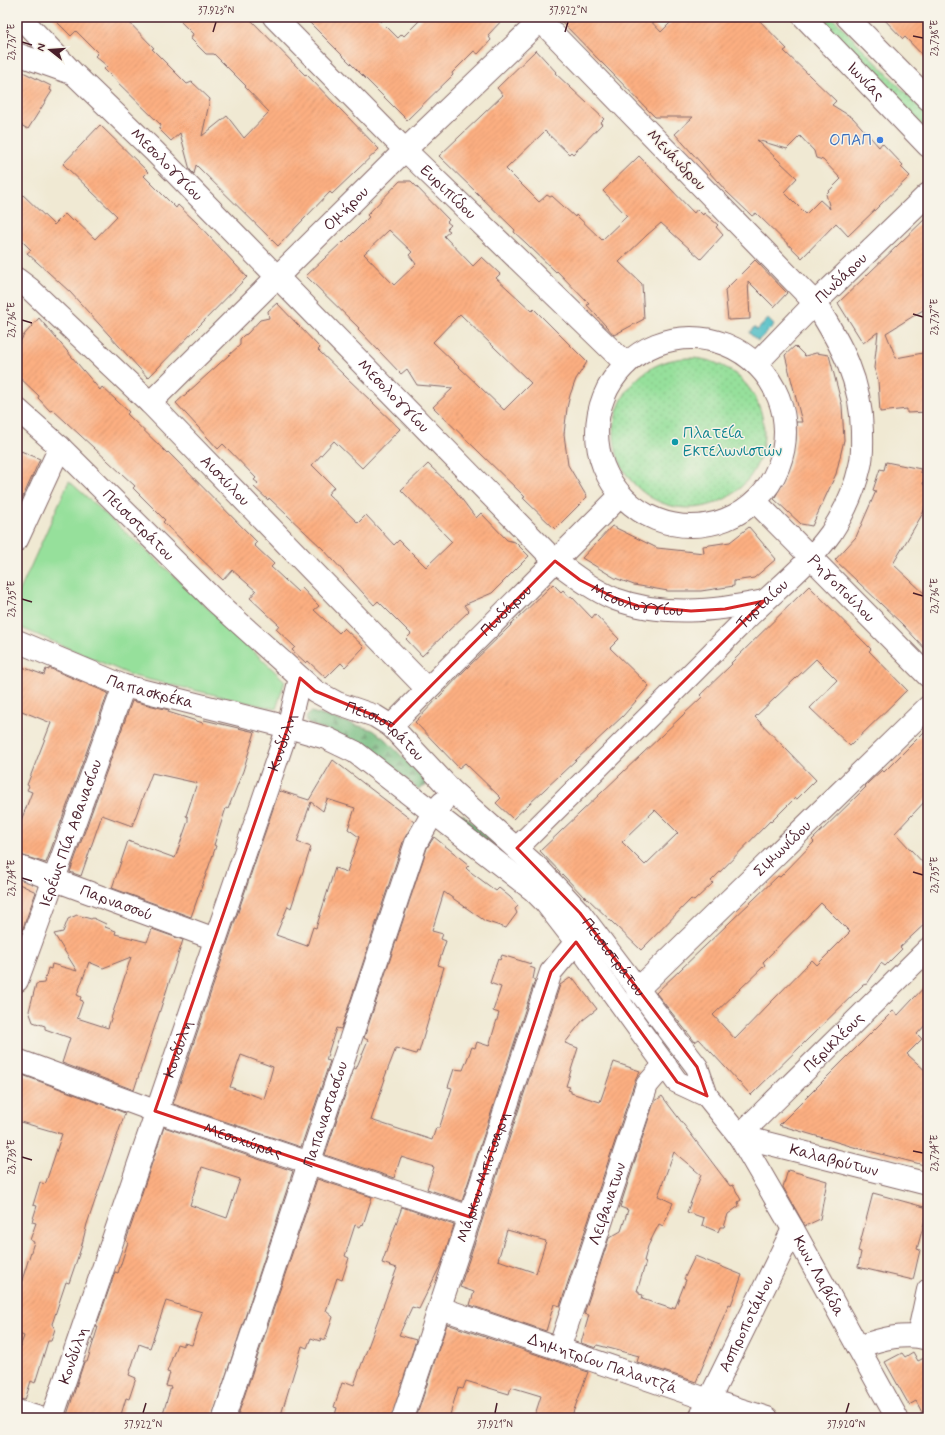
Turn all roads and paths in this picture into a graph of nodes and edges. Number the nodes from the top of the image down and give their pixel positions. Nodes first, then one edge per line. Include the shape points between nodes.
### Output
1 (20, 17) edge
2 (274, 17) edge
3 (804, 17) edge
4 (847, 17) edge
5 (540, 18) edge
6 (17, 54) edge
7 (75, 74) junction
8 (928, 99) edge
9 (928, 146) edge
10 (405, 150) junction
11 (928, 194) edge
12 (276, 277) junction
13 (17, 279) edge
14 (814, 303) junction
15 (626, 364) junction
16 (756, 364) junction
17 (150, 403) junction
18 (17, 409) edge
19 (60, 447) junction
20 (621, 495) junction
21 (755, 501) junction
22 (17, 540) edge
23 (810, 558) junction
24 (555, 561) junction
25 (764, 601) junction
26 (17, 641) edge
27 (928, 676) edge
28 (300, 678) junction
29 (124, 686) junction
30 (427, 689) junction
31 (928, 707) edge
32 (390, 726) junction
33 (288, 727) junction
34 (452, 791) junction
35 (433, 813) junction
36 (517, 848) junction
37 (17, 866) edge
38 (53, 881) junction
39 (215, 939) junction
40 (576, 942) junction
41 (928, 949) edge
42 (17, 981) edge
43 (637, 990) junction
44 (17, 1060) edge
45 (665, 1064) junction
46 (707, 1096) junction
47 (155, 1111) junction
48 (739, 1136) junction
49 (308, 1163) junction
50 (928, 1184) edge
51 (470, 1217) junction
52 (793, 1229) junction
53 (928, 1290) edge
54 (440, 1308) junction
55 (923, 1338) edge
56 (858, 1347) junction
57 (559, 1349) junction
58 (705, 1409) edge
59 (17, 1411) edge
60 (40, 1418) edge
61 (52, 1418) edge
62 (224, 1418) edge
63 (403, 1418) edge
64 (767, 1418) edge
65 (897, 1418) edge

1 - 7 street, Μεσολογγίου
2 - 10 street, Ευριπίδου
3 - 9 street, Ιωνίας
4 - 8 street, Ιωνίας
5 - 10 street, Ομήρου
5 - 14 street, Μενάνδρου
6 - 7 street, Μεσολογγίου
7 - 12 street, Μεσολογγίου
10 - 12 street, Ομήρου
10 - 15 street, Ευριπίδου
11 - 14 street, Πινδάρου
12 - 17 street, Ομήρου
12 - 24 street, Μεσολογγίου
13 - 17 street, Αισχύλου
14 - 16 street, Πινδάρου
14 - 23 street, Τυρταίου via 831,328 855,378 862,445 860,465 844,509 831,533
15 - 16 street via 654,346 669,340 686,338 724,344 743,353
15 - 20 street via 608,389 598,424 598,444 603,464
16 - 21 street via 772,383 778,397 785,432 784,448 778,468 768,486
17 - 30 street, Αισχύλου
18 - 19 street, Πεισιστράτου
19 - 22 street
19 - 28 street, Πεισιστράτου via 214,600
20 - 21 street via 652,518 673,525 690,526 722,521
20 - 24 street, Πινδάρου
21 - 23 street, Ρηγοπούλου
23 - 25 street, Τυρταίου
23 - 27 street, Ρηγοπούλου
24 - 25 street, Μεσολογγίου via 580,580 608,595 638,606 691,611 724,609
24 - 30 street, Πινδάρου
25 - 36 street, Τυρταίου
26 - 29 street, Παπασκρέκα
28 - 32 street, Πεισιστράτου via 315,691 337,703 375,716
28 - 33 street, Κονδύλη
29 - 33 street, Παπασκρέκα
29 - 38 street, Ιερέως Πία Αθανασίου
30 - 32 street, Πινδάρου
31 - 43 street, Σιμωνίδου
32 - 34 street, Πεισιστράτου
33 - 35 street, Παπασκρέκα via 326,738 355,752
33 - 39 street, Κονδύλη
34 - 35 street, Παπαναστασίου
34 - 36 street, Πεισιστράτου
35 - 40 street, Παπασκρέκα via 533,890
35 - 49 street, Παπαναστασίου via 416,843
36 - 43 street, Πεισιστράτου via 580,913
37 - 38 street, Παρνασσού
38 - 39 street, Παρνασσού
38 - 42 street, Ιερέως Πία Αθανασίου
39 - 47 street, Κονδύλη
40 - 45 street, Παπασκρέκα
40 - 51 street, Μάρκου Μπότσαρη via 551,972
41 - 48 street, Περικλέους
43 - 46 street, Πεισιστράτου via 697,1067
44 - 47 street, Μεσοχώρας
45 - 46 street, Παπασκρέκα via 677,1082
45 - 57 street, Λειβανατων via 647,1085
46 - 48 street, Κων. Λαβίδα
47 - 49 street, Μεσοχώρας
47 - 61 street, Κονδύλη
48 - 50 street, Καλαβρύτων
48 - 52 street, Κων. Λαβίδα
49 - 51 street, Μεσοχώρας
49 - 62 street, Παπαναστασίου
51 - 54 street, Μάρκου Μπότσαρη
52 - 56 street, Κων. Λαβίδα
52 - 58 street, Ασπροποτάμου
53 - 55 street
54 - 57 street, Δημητρίου Παλαντζά
54 - 63 street, Μάρκου Μπότσαρη
55 - 56 street via 884,1338
56 - 65 street, Κων. Λαβίδα
57 - 58 street, Δημητρίου Παλαντζά
58 - 64 street, Δημητρίου Παλαντζά
59 - 60 street

